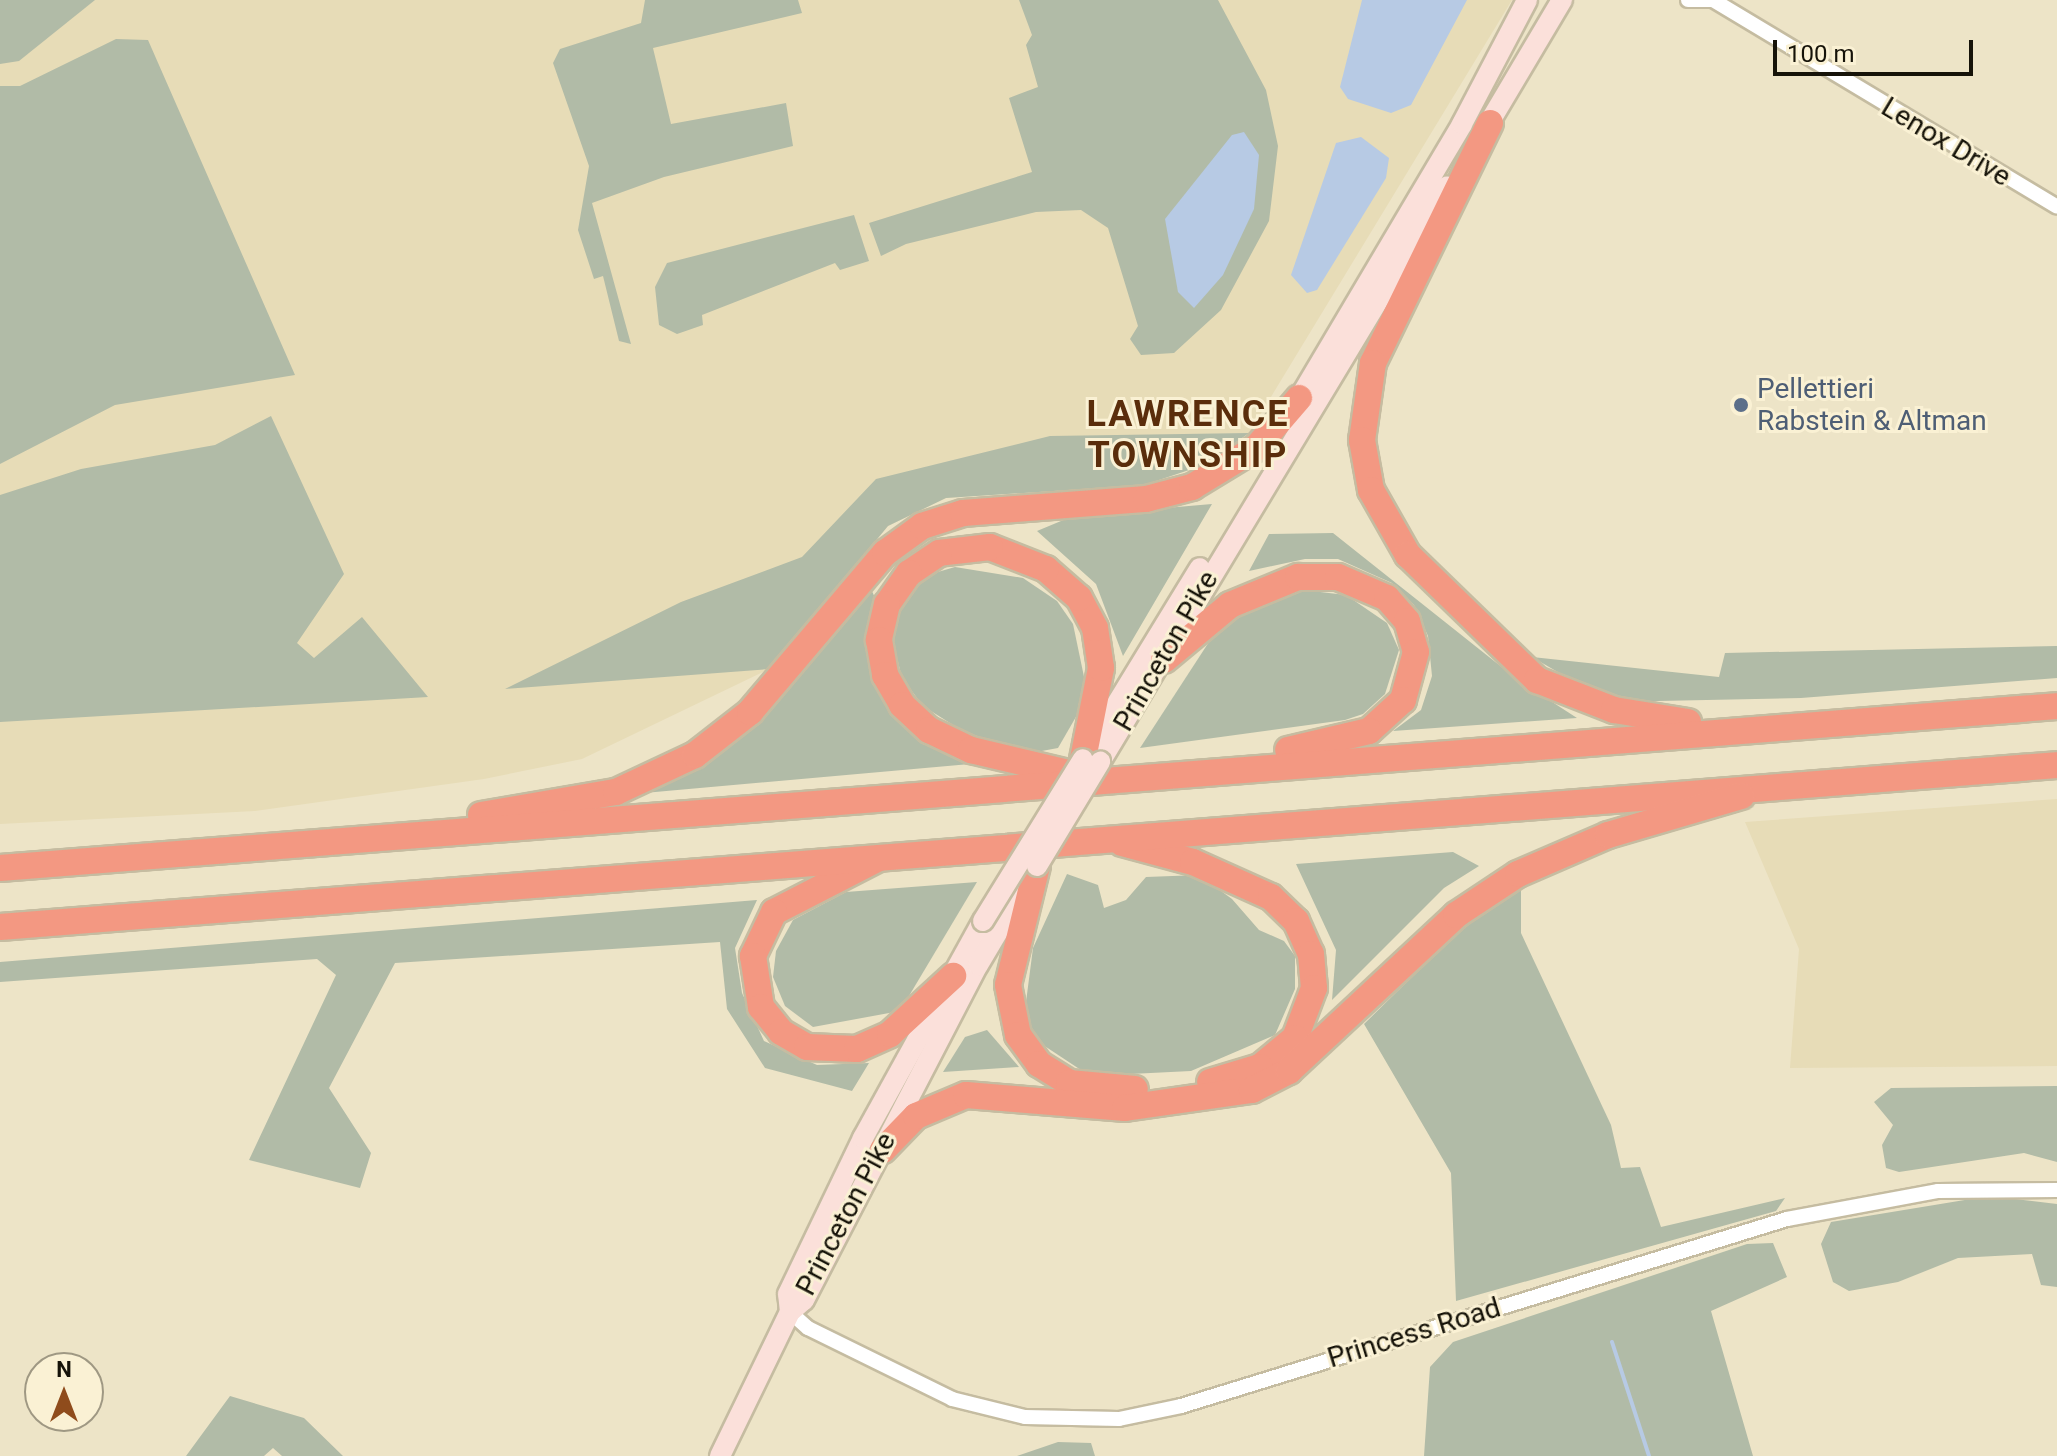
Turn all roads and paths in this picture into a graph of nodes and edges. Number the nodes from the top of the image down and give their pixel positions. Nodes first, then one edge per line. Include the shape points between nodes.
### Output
1 (1527, 0) edge
2 (1562, 0) edge
3 (1688, 0) edge
4 (1713, 0) edge
5 (1490, 123) junction
6 (2057, 207) edge
7 (1299, 398) junction
8 (1164, 660) junction
9 (1120, 698) junction
10 (2057, 706) edge
11 (1715, 730) junction
12 (1083, 759) joint
13 (2057, 765) edge
14 (1233, 769) junction
15 (1097, 782) junction
16 (1759, 787) junction
17 (434, 834) junction
18 (1111, 839) junction
19 (882, 857) junction
20 (1037, 866) joint
21 (0, 868) edge
22 (0, 927) edge
23 (1000, 929) junction
24 (953, 976) junction
25 (883, 1150) junction
26 (2057, 1190) edge
27 (790, 1312) junction
28 (720, 1456) edge

1 - 7 main road, Princeton Pike via 1462,124
2 - 5 main road, Princeton Pike
3 - 4 street, Lenox Drive
4 - 6 street, Lenox Drive
5 - 8 main road, Princeton Pike via 1212,571
5 - 11 highway via 1373,363 1362,413 1371,490 1408,555 1537,680 1593,705
7 - 9 main road, Princeton Pike
7 - 17 highway via 1256,448 1192,487 1146,499 963,513 922,526 885,553 750,712 695,755 616,792 470,816
8 - 9 main road, Princeton Pike
8 - 14 highway via 1230,605 1298,577 1356,582 1387,598 1407,621 1415,669 1391,716 1357,736 1257,753
9 - 12 highway
9 - 15 highway via 1086,608 1065,583 1028,559 990,547 947,551 909,573 887,604 881,659 893,692 914,719 971,750
9 - 20 main road, Princeton Pike, bridge
10 - 11 highway
11 - 14 highway
12 - 23 main road, Princeton Pike, bridge
13 - 16 highway
14 - 15 highway
15 - 17 highway
16 - 18 highway
16 - 25 highway via 1721,806 1577,846 1518,874 1456,915 1289,1071 1252,1090 1125,1108 966,1095 916,1116
17 - 21 highway
18 - 19 highway
18 - 23 highway via 1193,862 1255,888 1296,921 1311,954 1314,988 1305,1022 1284,1051 1260,1067 1209,1082 1124,1090 1069,1083 1027,1050 1011,1018
19 - 22 highway
19 - 24 highway via 774,912 753,956 761,1007 781,1032 807,1047 857,1049 890,1034
20 - 23 highway
23 - 24 main road, Princeton Pike
23 - 25 main road, Princeton Pike
24 - 27 main road, Princeton Pike via 863,1138 788,1294
25 - 27 main road, Princeton Pike via 804,1300
26 - 27 street, Princess Road via 1925,1193 1787,1219 1181,1406 1119,1419 1025,1417 952,1399 808,1328
27 - 28 main road, Princeton Pike

